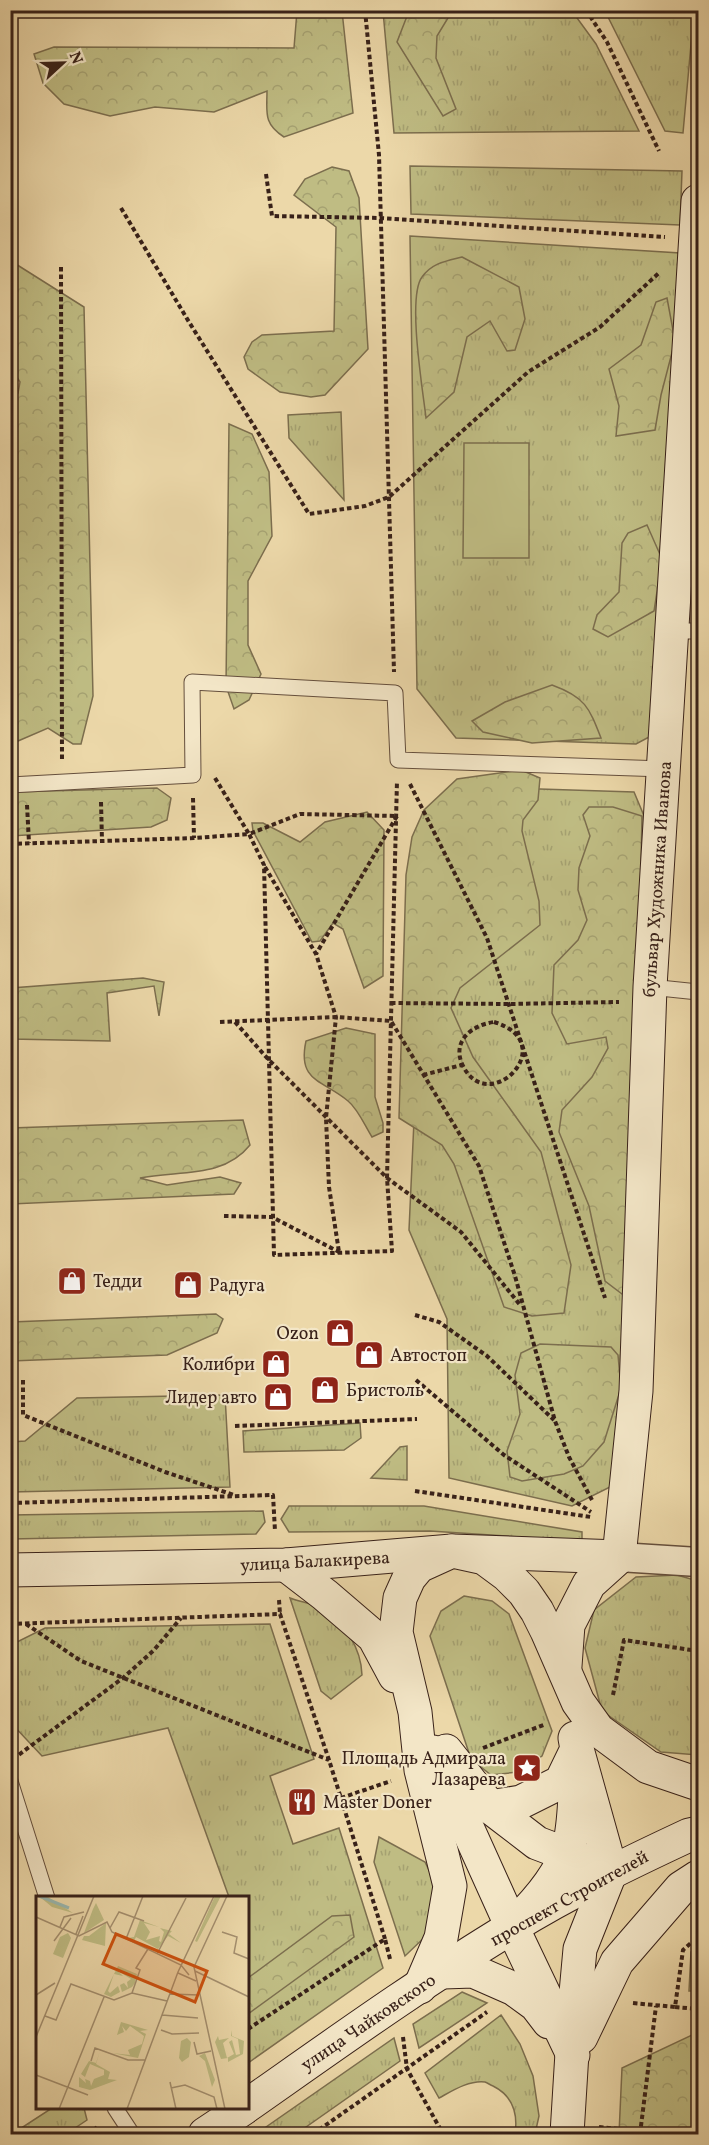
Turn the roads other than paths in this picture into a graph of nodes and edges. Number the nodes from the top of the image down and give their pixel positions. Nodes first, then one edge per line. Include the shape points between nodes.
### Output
1 (699, 201) edge
2 (697, 239) edge
3 (686, 631) edge
4 (664, 769) junction
5 (10, 785) edge
6 (699, 992) edge
7 (649, 994) junction
8 (452, 1551) junction
9 (619, 1557) junction
10 (699, 1562) edge
11 (286, 1565) junction
12 (10, 1570) edge
13 (564, 1674) junction
14 (415, 1712) junction
15 (577, 1749) junction
16 (10, 1781) edge
17 (699, 1784) edge
18 (490, 1807) junction
19 (699, 1833) edge
20 (565, 1855) junction
21 (611, 1871) junction
22 (699, 1876) edge
23 (46, 1896) edge
24 (512, 1927) junction
25 (431, 1979) junction
26 (573, 2055) junction
27 (249, 2104) edge
28 (116, 2109) edge
29 (242, 2109) edge
30 (568, 2129) edge
31 (132, 2134) edge
32 (206, 2134) edge

1 - 2 street, бульвар Художника Иванова
2 - 3 street, бульвар Художника Иванова
3 - 4 street, бульвар Художника Иванова
4 - 5 lane via 398,760 395,693 192,682 193,775
4 - 7 street, бульвар Художника Иванова
6 - 7 lane
7 - 9 street, бульвар Художника Иванова via 636,1391
8 - 9 street, улица Балакирева
8 - 11 street, улица Балакирева
8 - 13 street via 484,1558 524,1592 548,1631
8 - 14 street via 419,1566 400,1598 396,1632
9 - 10 street
9 - 13 street via 589,1584 568,1625
11 - 12 street, улица Балакирева
11 - 14 street via 374,1637
13 - 15 street
13 - 17 street via 598,1730 648,1767
14 - 18 street
14 - 24 street
14 - 25 street via 421,1770 450,1886
15 - 18 street via 561,1782 521,1802
15 - 20 street via 571,1839
15 - 21 street
16 - 23 lane
18 - 20 street via 537,1843
19 - 21 street, проспект Строителей
20 - 21 street
20 - 24 street via 547,1890
21 - 24 street, проспект Строителей
21 - 26 street via 580,1949
22 - 26 street via 681,1888 617,1962
24 - 25 street, проспект Строителей
24 - 26 street
25 - 26 street, улица Чайковского via 473,1971 514,1989 537,2005
25 - 27 street, улица Чайковского
26 - 30 street
28 - 31 lane
29 - 32 street, улица Чайковского

